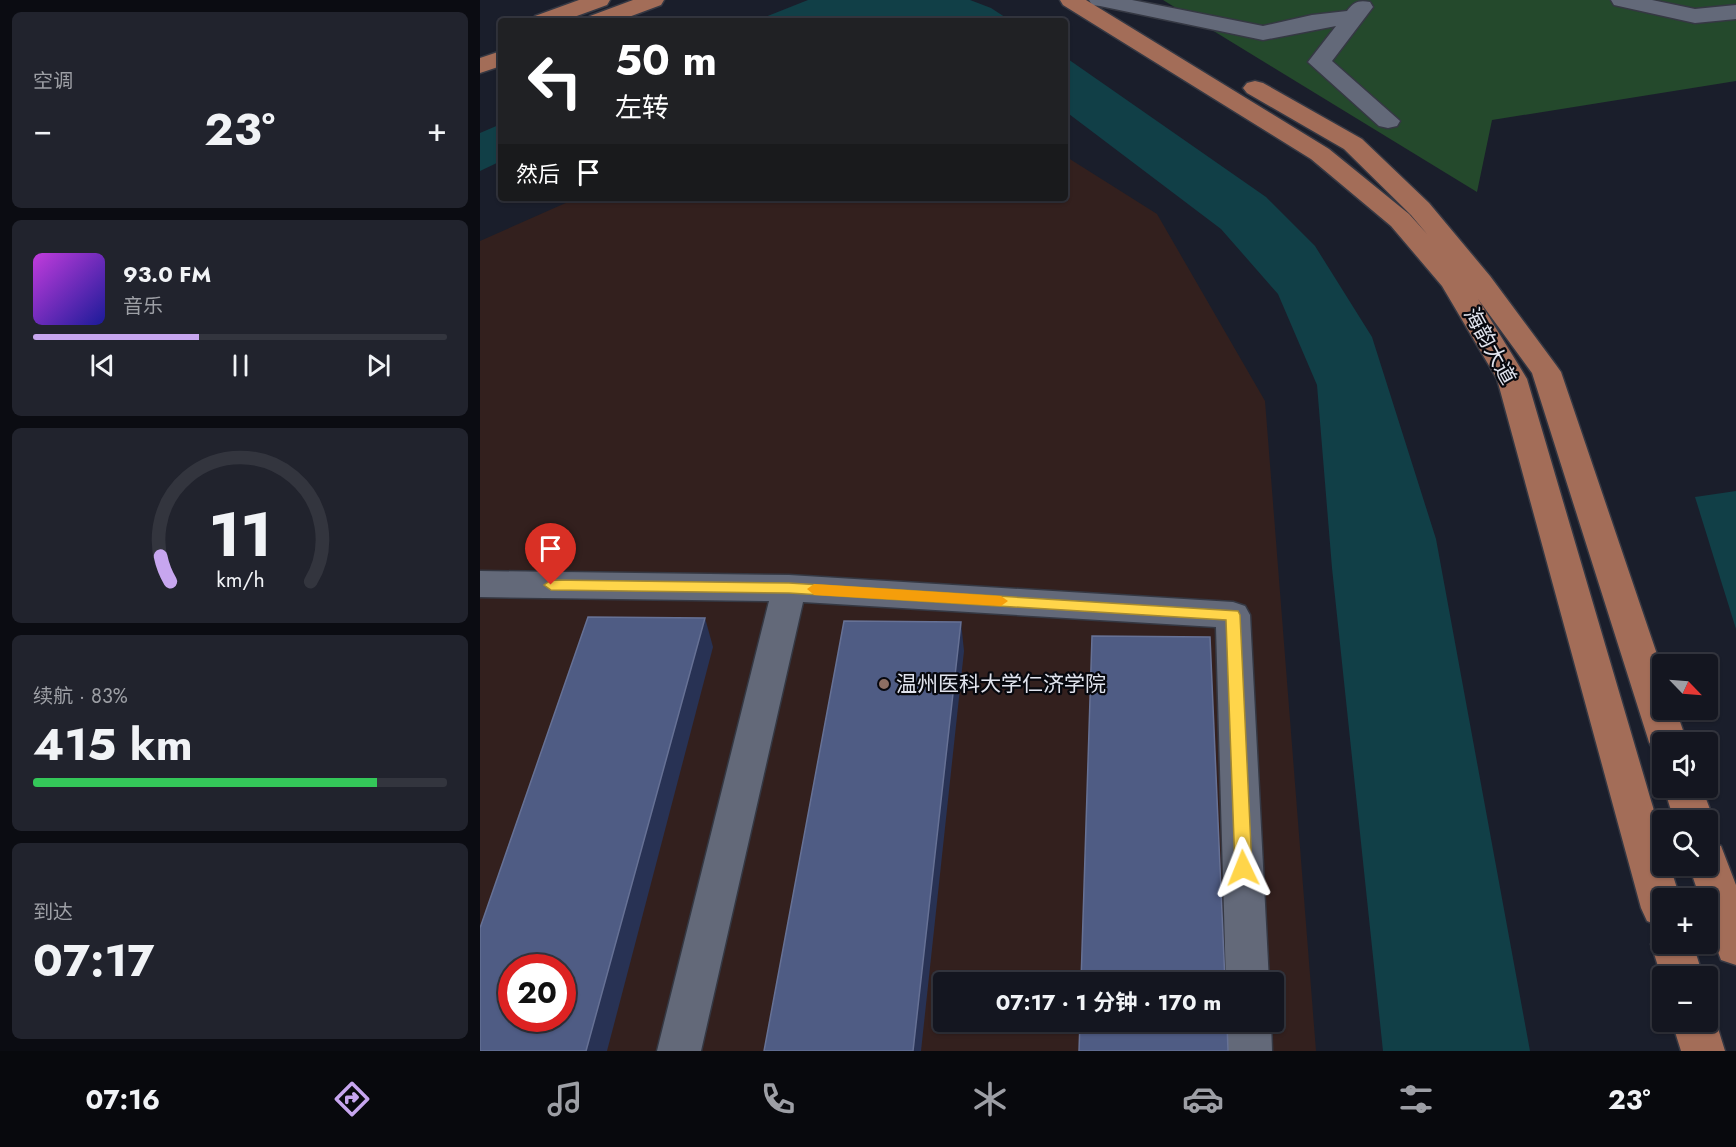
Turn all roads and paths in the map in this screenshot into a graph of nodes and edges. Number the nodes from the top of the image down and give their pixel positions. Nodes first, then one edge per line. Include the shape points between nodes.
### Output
1 (599, 0) edge
2 (653, 0) edge
3 (1071, 0) edge
4 (1100, 0) edge
5 (1622, 0) edge
6 (1361, 8) edge
7 (1736, 12) edge
8 (551, 18) edge
9 (606, 18) edge
10 (498, 37) edge
11 (480, 44) edge
12 (498, 59) edge
13 (480, 66) edge
14 (1388, 121) dead end
15 (480, 584) edge
16 (789, 588) junction
17 (1665, 732) edge
18 (1713, 876) edge
19 (1656, 888) edge
20 (1736, 946) edge
21 (1248, 972) edge
22 (1249, 1032) edge
23 (1697, 1032) edge
24 (679, 1051) edge
25 (1250, 1051) edge
26 (1703, 1051) edge

1 - 8 main road
2 - 9 main road
3 - 19 main road, 海韵大道 via 1320,154 1400,220 1454,282 1512,379
4 - 6 street via 1263,33 1306,14
4 - 17 main road, 海韵大道 via 1353,144 1420,209 1480,282 1545,372
5 - 7 street via 1695,16
6 - 14 street via 1319,62
10 - 11 main road
12 - 13 main road
15 - 16 street
16 - 21 street via 1233,615
16 - 24 street
18 - 20 main road
22 - 25 street
23 - 26 main road

